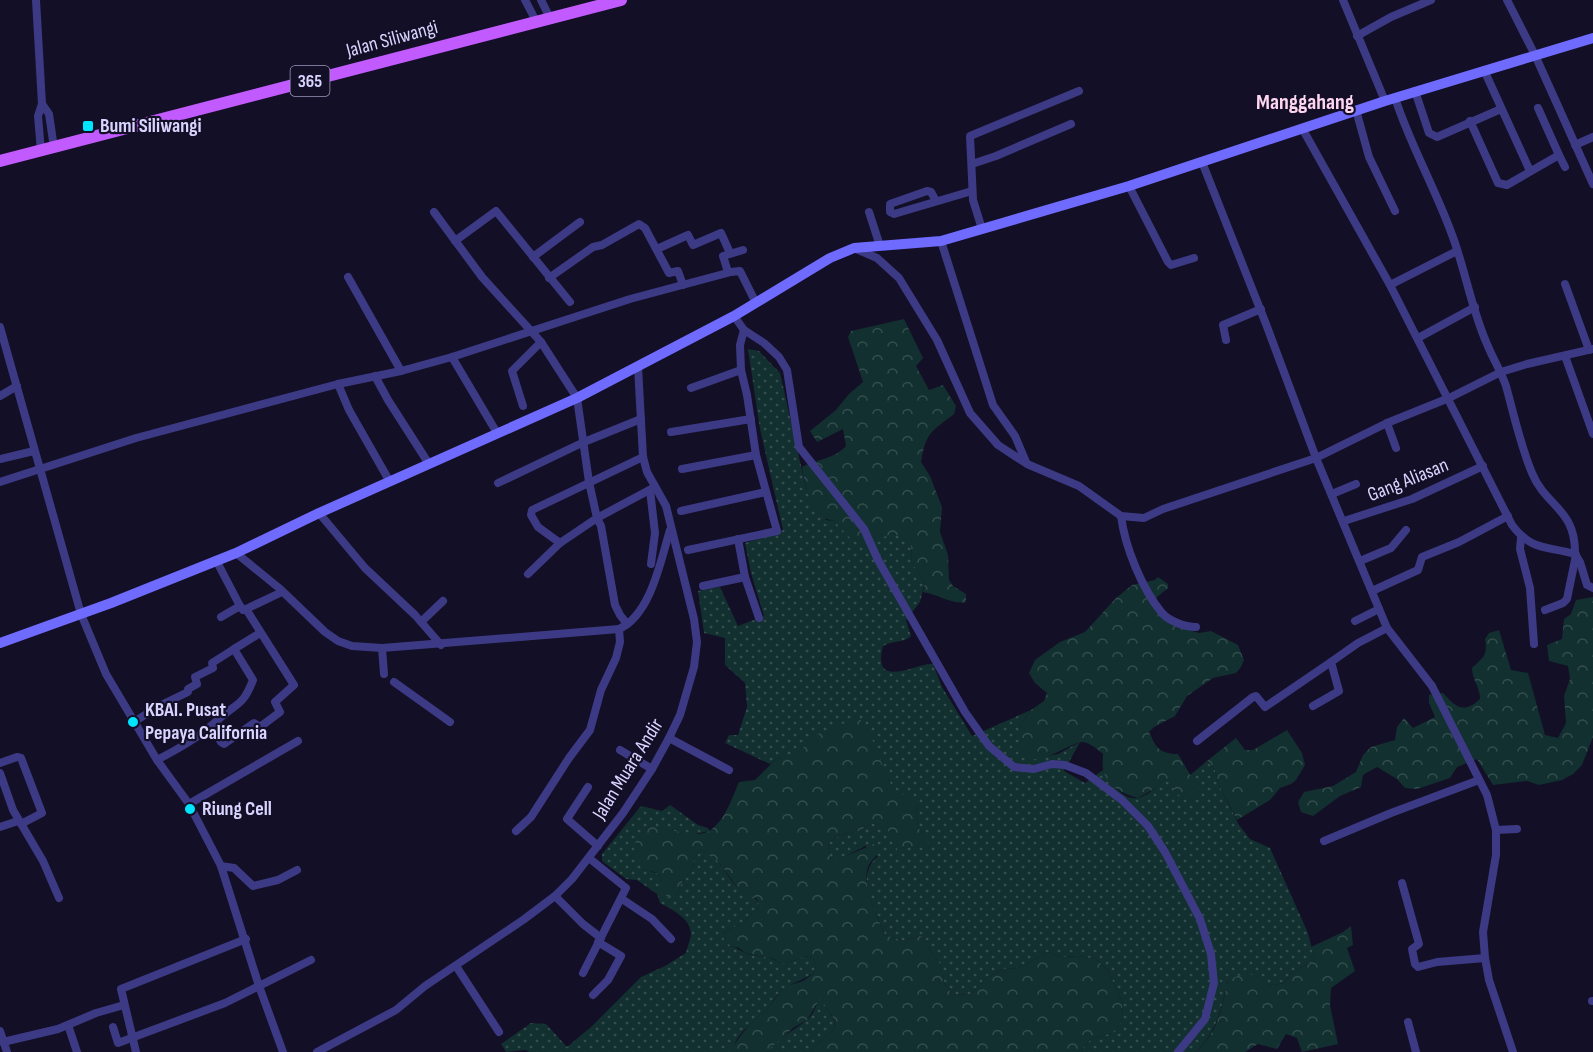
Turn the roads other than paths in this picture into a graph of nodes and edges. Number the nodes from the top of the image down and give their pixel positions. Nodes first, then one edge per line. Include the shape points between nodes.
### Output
1 (36, 0) edge
2 (525, 0) edge
3 (541, 0) edge
4 (621, 0) edge
5 (1343, 0) edge
6 (1431, 0) edge
7 (1507, 0) edge
8 (550, 18) junction
9 (536, 21) junction
10 (1358, 36) junction
11 (1593, 38) edge
12 (1534, 55) junction
13 (1484, 70) junction
14 (1078, 91) dead end
15 (1415, 91) junction
16 (1390, 99) junction
17 (42, 104) junction
18 (1538, 108) dead end
19 (1501, 109) junction
20 (1356, 110) junction
21 (1470, 121) junction
22 (1071, 124) dead end
23 (1302, 128) junction
24 (1593, 137) edge
25 (1575, 145) junction
26 (47, 150) junction
27 (1559, 155) junction
28 (0, 161) edge
29 (1202, 162) junction
30 (972, 164) junction
31 (1565, 167) dead end
32 (1530, 171) junction
33 (1593, 184) edge
34 (1129, 186) junction
35 (972, 191) junction
36 (936, 201) junction
37 (1395, 211) dead end
38 (434, 212) dead end
39 (869, 212) dead end
40 (580, 222) dead end
41 (982, 229) junction
42 (456, 241) junction
43 (941, 242) junction
44 (880, 246) junction
45 (854, 248) junction
46 (657, 249) junction
47 (743, 250) dead end
48 (1457, 251) junction
49 (730, 253) junction
50 (533, 257) junction
51 (1194, 258) dead end
52 (728, 272) junction
53 (348, 278) dead end
54 (549, 278) junction
55 (1565, 284) dead end
56 (683, 285) junction
57 (1390, 285) junction
58 (570, 302) dead end
59 (756, 303) junction
60 (1475, 308) junction
61 (1261, 309) junction
62 (734, 316) junction
63 (0, 327) edge
64 (744, 330) junction
65 (531, 331) junction
66 (1418, 338) junction
67 (1226, 340) dead end
68 (541, 342) junction
69 (1591, 350) edge
70 (1565, 356) junction
71 (452, 357) junction
72 (638, 367) junction
73 (741, 370) junction
74 (401, 371) junction
75 (1501, 372) junction
76 (375, 376) junction
77 (338, 384) junction
78 (17, 386) junction
79 (691, 388) dead end
80 (0, 396) edge
81 (1447, 396) junction
82 (577, 398) junction
83 (523, 406) dead end
84 (751, 418) junction
85 (641, 419) junction
86 (1387, 423) junction
87 (671, 432) dead end
88 (497, 433) junction
89 (1593, 434) edge
90 (584, 442) junction
91 (1396, 448) dead end
92 (34, 450) junction
93 (756, 455) junction
94 (1315, 455) junction
95 (643, 457) junction
96 (0, 459) edge
97 (429, 464) junction
98 (1027, 464) junction
99 (1483, 466) junction
100 (682, 469) dead end
101 (40, 470) junction
102 (0, 482) edge
103 (390, 482) junction
104 (589, 482) junction
105 (498, 483) dead end
106 (1356, 484) dead end
107 (653, 488) junction
108 (766, 492) junction
109 (1332, 494) junction
110 (681, 511) dead end
111 (319, 513) junction
112 (1121, 516) junction
113 (1508, 516) junction
114 (597, 518) junction
115 (1344, 521) junction
116 (670, 529) junction
117 (1406, 530) dead end
118 (1521, 538) junction
119 (738, 539) junction
120 (560, 543) junction
121 (688, 550) dead end
122 (236, 552) junction
123 (1575, 554) junction
124 (216, 560) junction
125 (1360, 561) junction
126 (651, 564) dead end
127 (528, 574) dead end
128 (745, 577) junction
129 (703, 586) dead end
130 (1593, 588) edge
131 (1372, 591) junction
132 (282, 592) junction
133 (443, 601) dead end
134 (243, 608) junction
135 (1379, 609) junction
136 (1545, 610) dead end
137 (81, 614) junction
138 (221, 616) dead end
139 (759, 618) dead end
140 (421, 621) junction
141 (1355, 621) dead end
142 (627, 624) junction
143 (1196, 627) dead end
144 (1387, 628) junction
145 (619, 629) junction
146 (260, 633) junction
147 (0, 643) edge
148 (1534, 644) dead end
149 (441, 645) junction
150 (382, 648) junction
151 (234, 649) junction
152 (1331, 662) junction
153 (384, 674) dead end
154 (394, 682) dead end
155 (1313, 706) dead end
156 (134, 722) junction
157 (450, 722) dead end
158 (212, 727) junction
159 (669, 738) junction
160 (298, 741) dead end
161 (1197, 741) dead end
162 (620, 750) dead end
163 (157, 760) junction
164 (0, 763) edge
165 (652, 769) junction
166 (729, 770) dead end
167 (0, 773) edge
168 (1479, 780) junction
169 (588, 787) dead end
170 (189, 804) junction
171 (20, 823) junction
172 (0, 827) edge
173 (1517, 828) dead end
174 (1496, 830) junction
175 (516, 831) dead end
176 (1324, 841) dead end
177 (598, 846) junction
178 (589, 858) junction
179 (221, 866) junction
180 (297, 870) dead end
181 (1402, 883) dead end
182 (555, 896) junction
183 (59, 898) dead end
184 (622, 899) junction
185 (246, 939) junction
186 (671, 939) dead end
187 (600, 940) junction
188 (1485, 958) junction
189 (311, 960) dead end
190 (456, 966) junction
191 (583, 973) dead end
192 (259, 986) junction
193 (593, 995) dead end
194 (124, 1005) junction
195 (1408, 1022) dead end
196 (68, 1025) junction
197 (113, 1027) dead end
198 (0, 1031) edge
199 (499, 1032) dead end
200 (132, 1038) junction
201 (3, 1042) junction
202 (6, 1052) edge
203 (77, 1052) edge
204 (136, 1052) edge
205 (283, 1052) edge
206 (317, 1052) edge
207 (1178, 1052) edge
208 (1416, 1052) edge
209 (1513, 1052) edge

1 - 17 street
2 - 9 street
3 - 8 street
4 - 8 main road, Jalan Siliwangi / 365
5 - 10 street
6 - 10 street
7 - 12 street
8 - 9 main road, Jalan Siliwangi / 365
9 - 26 main road, Jalan Siliwangi / 365
10 - 16 street
11 - 12 main road
12 - 13 main road
12 - 25 street
13 - 15 main road
13 - 19 street
14 - 30 street via 970,136
15 - 16 main road
15 - 21 street via 1433,136
16 - 20 main road
16 - 48 street
17 - 26 street via 38,116
17 - 26 street via 49,114
18 - 27 street
19 - 21 street
19 - 32 street
20 - 23 main road
20 - 37 street via 1369,157
21 - 32 street via 1498,183 1507,185
22 - 30 street
23 - 29 main road
23 - 57 street
24 - 25 street
25 - 33 street
26 - 28 main road, Jalan Siliwangi / 365
27 - 31 street
27 - 32 street
29 - 34 main road
29 - 61 street
30 - 35 street
34 - 41 main road
34 - 51 street via 1168,262 1171,265
35 - 36 street
35 - 41 street
36 - 36 street via 894,214 890,212 890,204 927,191 932,192
38 - 42 street
39 - 44 street
40 - 50 street
41 - 43 main road
42 - 50 street via 496,211
42 - 65 street via 482,277
43 - 44 main road
43 - 98 street via 993,405 1015,436
44 - 45 main road
45 - 59 main road via 830,258
45 - 98 street via 877,258 899,278 937,340 970,413 998,445
46 - 49 street via 688,235 693,245 721,233
46 - 54 street via 639,224 593,247
46 - 56 street via 669,273 678,271
47 - 49 street
48 - 57 street
48 - 60 street
49 - 52 street via 723,256
50 - 54 street
52 - 56 street
52 - 59 street via 740,271
53 - 74 street
54 - 58 street
55 - 69 street
56 - 65 street
57 - 66 street
59 - 62 main road
60 - 66 street
60 - 75 street via 1486,344
61 - 67 street via 1223,325
61 - 94 street
62 - 64 street
62 - 72 main road
63 - 78 street
64 - 73 street
64 - 207 street via 779,357 786,370 799,447 864,529 965,712 989,746 1014,767 1065,765 1086,773 1122,800 1148,826 1166,852 1200,919 1211,954 1214,983 1205,1019
65 - 68 street
65 - 71 street
66 - 81 street
68 - 82 street
68 - 83 street via 512,371
69 - 70 street
70 - 75 street
70 - 89 street
71 - 74 street
71 - 88 street
72 - 82 main road
72 - 85 street, Jalan Muara Andir
73 - 79 street
73 - 84 street
74 - 76 street
75 - 81 street
75 - 123 street via 1536,482 1567,516 1574,534
76 - 77 street
76 - 97 street
77 - 101 street via 136,438
77 - 103 street
78 - 80 street
78 - 92 street
81 - 86 street
81 - 99 street
82 - 88 main road
82 - 90 street
84 - 87 street
84 - 93 street
85 - 90 street
85 - 95 street, Jalan Muara Andir
86 - 91 street
86 - 94 street
88 - 97 main road
90 - 104 street
90 - 105 street
92 - 96 street
92 - 101 street
93 - 100 street
93 - 108 street
94 - 109 street
94 - 112 street via 1144,518
95 - 104 street
95 - 107 street, Jalan Muara Andir
97 - 103 main road
98 - 112 street via 1078,486
99 - 113 street
99 - 115 street, Gang Aliasan via 1412,499
101 - 102 street
101 - 137 street
103 - 111 main road
104 - 114 street
104 - 120 street via 531,512 538,527
106 - 109 street
107 - 114 street
107 - 116 street, Jalan Muara Andir via 666,506
107 - 126 street via 655,533
108 - 110 street
108 - 119 street via 777,531
109 - 115 street
111 - 122 main road
111 - 140 street via 365,568
112 - 143 street via 1130,552 1151,597 1171,620
113 - 118 street
113 - 131 street via 1423,557 1418,570
114 - 120 street
114 - 142 street via 615,605
115 - 125 street
116 - 142 street via 647,599
116 - 159 street, Jalan Muara Andir via 694,619 696,642 694,667
117 - 125 street via 1391,548
118 - 123 street
118 - 148 street
119 - 121 street
119 - 128 street
120 - 127 street
122 - 124 main road
122 - 132 street
123 - 130 street via 1587,585
123 - 136 street via 1567,598
124 - 134 street
124 - 137 main road
125 - 131 street
128 - 129 street
128 - 139 street
131 - 135 street
132 - 134 street
132 - 150 street via 338,641
133 - 140 street
134 - 138 street
134 - 146 street
135 - 141 street
135 - 144 street
137 - 147 main road
137 - 156 street via 106,674
140 - 149 street
142 - 145 street
144 - 152 street
144 - 168 street via 1432,686
145 - 149 street
145 - 175 street via 616,658 601,690 590,730 531,817
146 - 151 street
146 - 158 street via 294,685 275,702 280,712 260,727 255,723 224,744
149 - 150 street
150 - 153 street
151 - 156 street via 212,663 213,668 195,677 197,684 188,692
151 - 158 street via 252,681 243,700
152 - 155 street via 1339,691
152 - 161 street via 1265,707 1253,697
154 - 157 street
156 - 163 street
158 - 163 street
159 - 165 street, Jalan Muara Andir
159 - 166 street
160 - 170 street
162 - 165 street
163 - 170 street
164 - 171 street via 21,758 42,813
165 - 177 street, Jalan Muara Andir
167 - 171 street
168 - 174 street
168 - 176 street
169 - 177 street via 567,819
170 - 179 street
171 - 172 street
171 - 183 street
173 - 174 street
174 - 188 street via 1495,868 1483,932
177 - 178 street, Jalan Muara Andir
178 - 182 street, Jalan Muara Andir
178 - 184 street via 625,886
179 - 180 street via 234,868 252,886 278,880
179 - 185 street
181 - 188 street via 1419,944 1412,949 1415,964
182 - 187 street
182 - 190 street, Jalan Muara Andir
184 - 186 street via 652,919
184 - 187 street
185 - 192 street
185 - 194 street via 123,987
187 - 191 street
187 - 193 street via 621,956 608,980
188 - 209 street
189 - 192 street
190 - 199 street
190 - 206 street, Jalan Muara Andir via 396,1010
192 - 200 street
192 - 205 street
194 - 196 street
194 - 200 street
195 - 208 street
196 - 201 street
196 - 203 street
197 - 200 street via 117,1043
198 - 201 street
200 - 204 street
201 - 202 street

